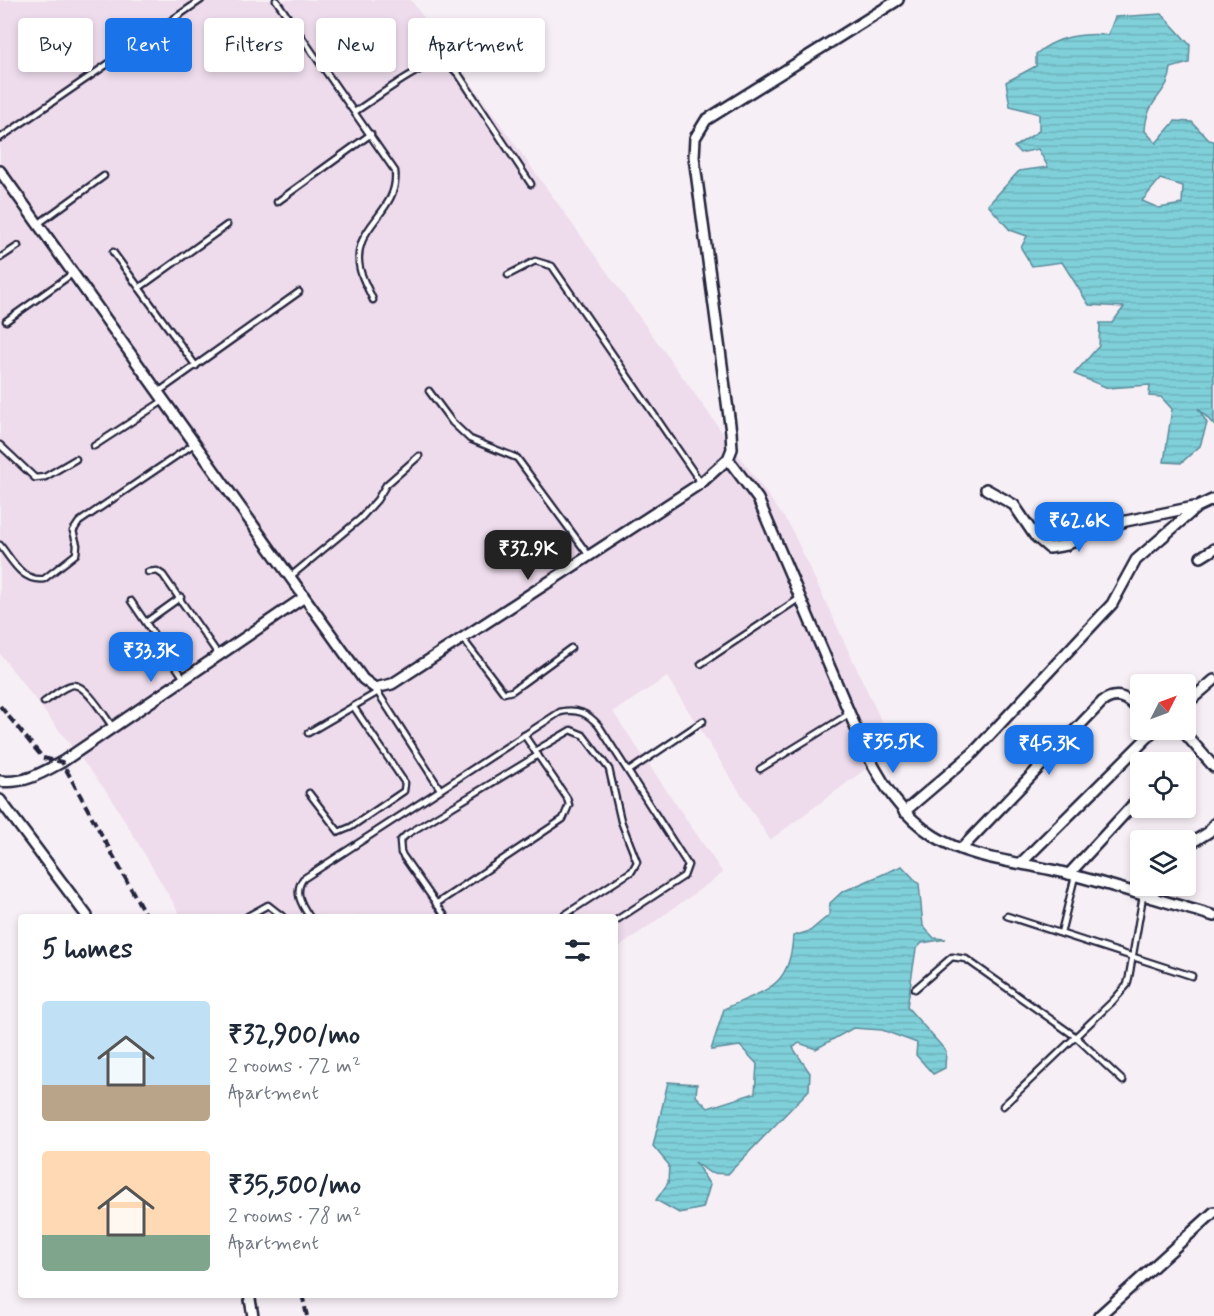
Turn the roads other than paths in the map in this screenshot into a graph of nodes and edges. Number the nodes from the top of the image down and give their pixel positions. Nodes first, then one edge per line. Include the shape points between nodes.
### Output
1 (201, 0) edge
2 (276, 0) edge
3 (898, 0) edge
4 (356, 111) junction
5 (371, 134) junction
6 (0, 138) edge
7 (0, 171) edge
8 (104, 177) dead end
9 (531, 184) dead end
10 (277, 202) dead end
11 (37, 224) junction
12 (227, 225) dead end
13 (18, 246) dead end
14 (113, 252) dead end
15 (0, 258) edge
16 (72, 274) junction
17 (508, 275) dead end
18 (139, 288) junction
19 (299, 292) dead end
20 (373, 300) dead end
21 (6, 321) dead end
22 (196, 366) junction
23 (429, 391) dead end
24 (160, 397) junction
25 (194, 444) junction
26 (0, 445) edge
27 (94, 446) dead end
28 (419, 456) dead end
29 (76, 459) dead end
30 (728, 459) junction
31 (701, 483) junction
32 (986, 489) dead end
33 (1214, 499) edge
34 (1197, 507) junction
35 (0, 545) edge
36 (1214, 549) edge
37 (590, 557) junction
38 (1201, 557) dead end
39 (148, 572) dead end
40 (289, 578) junction
41 (181, 597) junction
42 (303, 598) junction
43 (800, 598) junction
44 (130, 601) dead end
45 (146, 622) junction
46 (463, 639) junction
47 (571, 648) dead end
48 (218, 654) junction
49 (700, 663) dead end
50 (183, 677) junction
51 (1214, 680) edge
52 (377, 690) junction
53 (1196, 696) edge
54 (44, 702) dead end
55 (1130, 703) edge
56 (353, 706) junction
57 (850, 714) junction
58 (703, 721) dead end
59 (112, 726) junction
60 (308, 733) dead end
61 (524, 735) junction
62 (1144, 740) edge
63 (1191, 740) edge
64 (537, 753) junction
65 (1214, 767) edge
66 (760, 769) dead end
67 (629, 771) junction
68 (0, 781) edge
69 (440, 789) junction
70 (309, 793) dead end
71 (0, 800) edge
72 (1130, 808) edge
73 (904, 812) junction
74 (1214, 824) edge
75 (1196, 840) edge
76 (961, 849) junction
77 (1021, 863) junction
78 (1072, 875) junction
79 (1147, 897) junction
80 (436, 904) junction
81 (86, 914) edge
82 (252, 914) edge
83 (279, 914) edge
84 (308, 914) edge
85 (444, 914) edge
86 (566, 914) edge
87 (1007, 916) dead end
88 (1214, 916) edge
89 (618, 919) edge
90 (1061, 933) junction
91 (1133, 956) junction
92 (1192, 976) dead end
93 (915, 989) dead end
94 (1076, 1037) junction
95 (1123, 1081) dead end
96 (1003, 1106) dead end
97 (1214, 1212) edge
98 (250, 1298) edge
99 (253, 1316) edge
100 (1099, 1316) edge

1 - 6 lane
2 - 4 lane
3 - 30 street via 706,120 695,138 694,158 731,432
4 - 5 lane
4 - 9 lane via 426,66 450,66
5 - 10 lane
5 - 20 lane via 395,171 397,185 390,202 360,242 360,268
7 - 11 street
8 - 11 lane
11 - 16 street
12 - 18 lane
13 - 15 lane
14 - 18 lane
16 - 21 lane
16 - 24 street
17 - 31 lane via 535,261 552,266
18 - 22 lane
19 - 22 lane
22 - 24 lane
23 - 37 lane via 461,432 481,445 517,458
24 - 25 street
24 - 27 lane
25 - 35 lane via 79,522 73,531 76,554 44,579 21,573
25 - 40 street
26 - 29 lane via 35,478 45,477
28 - 40 lane via 386,485 360,519
30 - 31 street
30 - 43 street via 758,499
31 - 37 street
32 - 34 street via 1014,505 1035,537 1049,548 1126,521
33 - 34 street
34 - 73 street via 1136,560 1112,604 973,753
36 - 38 street
37 - 46 street
39 - 41 lane via 158,571
40 - 42 street
41 - 45 lane
41 - 48 lane
42 - 48 street
42 - 52 street via 363,679
43 - 49 lane
43 - 57 street
44 - 45 lane
45 - 50 lane
46 - 47 lane via 504,693
46 - 52 street
48 - 50 street
50 - 59 street
51 - 53 street
52 - 56 lane
52 - 69 lane
54 - 59 lane via 66,688 79,686
55 - 76 street via 1109,696 1102,702
56 - 60 lane
56 - 70 lane via 405,783 404,791 339,832
57 - 66 lane
57 - 73 street via 885,788
58 - 67 lane
59 - 68 street via 32,778 12,783
61 - 64 lane
61 - 67 lane via 560,712 583,712 599,726
61 - 69 lane
62 - 77 street
63 - 65 street
64 - 80 lane via 567,798 569,805 563,819
64 - 80 lane via 400,841 401,853
64 - 86 lane via 571,730 583,735 611,775 621,821 637,862 636,869
67 - 89 lane via 688,865 684,876
69 - 84 lane via 303,879 298,897
71 - 81 street
72 - 78 street
73 - 76 street via 934,837
74 - 75 street
76 - 77 street
77 - 78 street
78 - 79 street
78 - 90 lane
79 - 88 street
79 - 91 lane
80 - 85 lane
82 - 83 lane via 268,905
87 - 90 lane
90 - 91 lane
91 - 92 lane
91 - 94 lane via 1127,985
93 - 94 lane via 946,960 958,956
94 - 95 lane
94 - 96 lane
97 - 100 street
98 - 99 street

